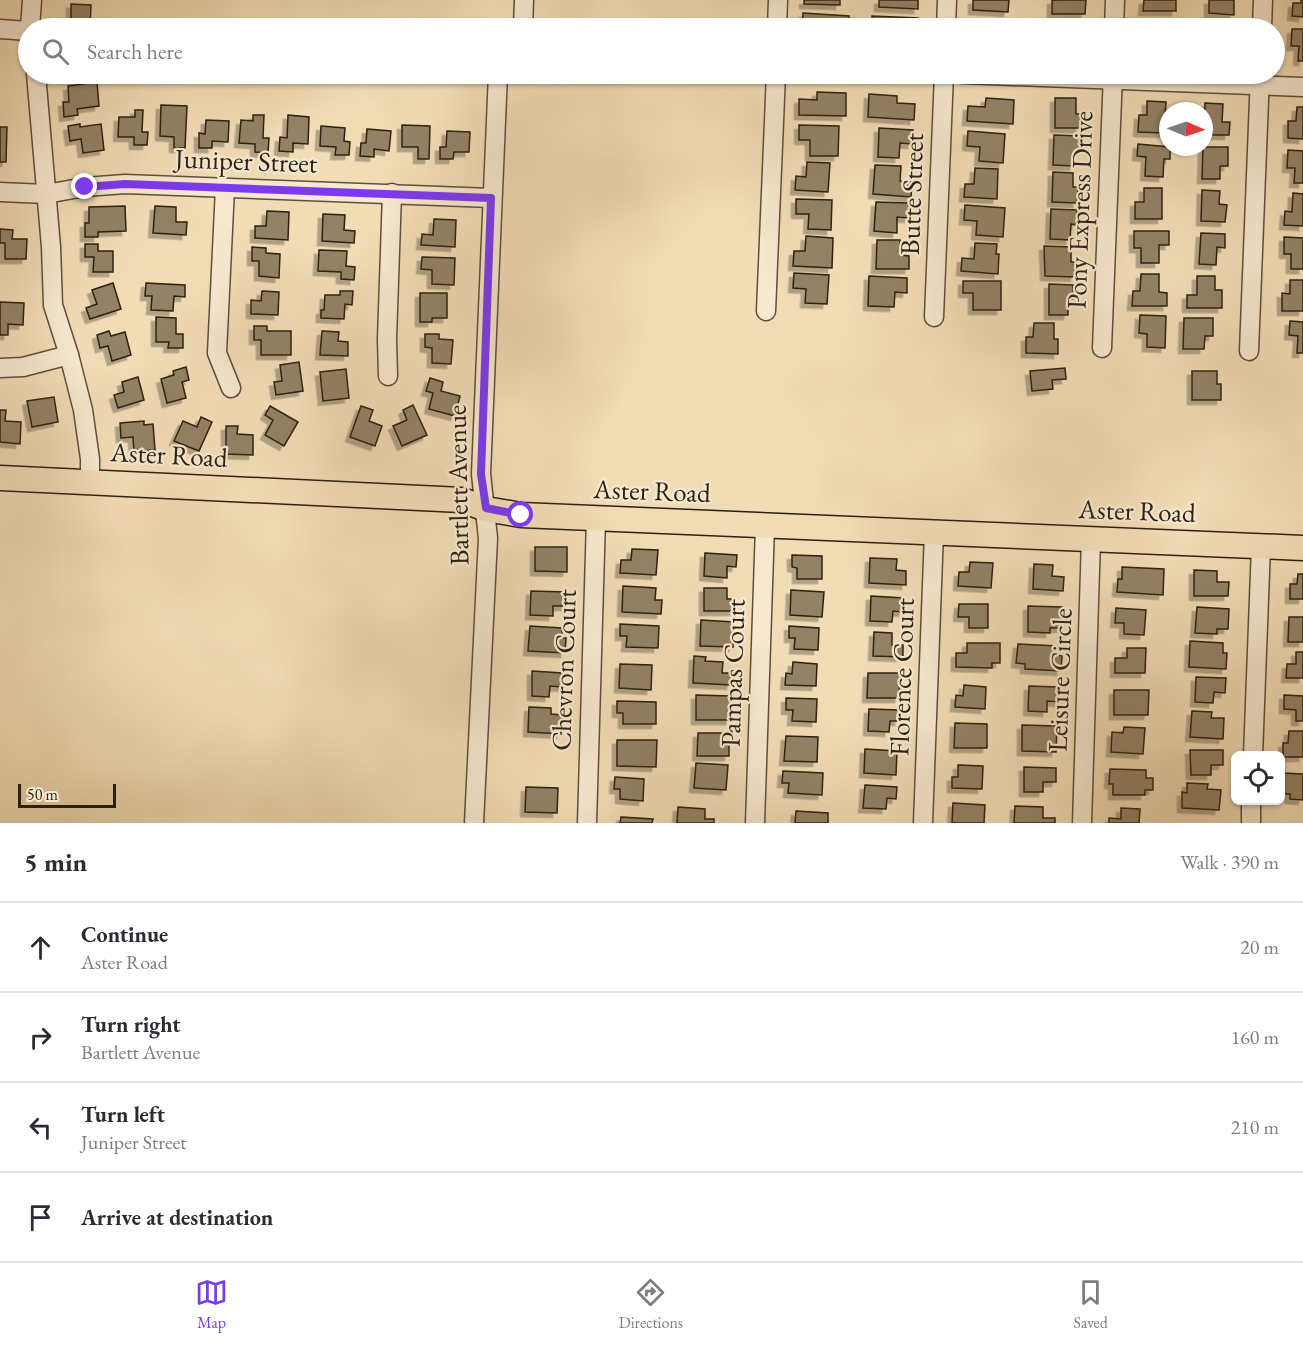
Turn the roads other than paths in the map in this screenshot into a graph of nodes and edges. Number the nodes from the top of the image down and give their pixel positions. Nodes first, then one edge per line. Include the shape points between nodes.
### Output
1 (32, 0) edge
2 (524, 0) edge
3 (778, 0) edge
4 (947, 0) edge
5 (1115, 0) edge
6 (1263, 0) edge
7 (30, 18) edge
8 (523, 18) edge
9 (777, 18) edge
10 (946, 18) edge
11 (1114, 18) edge
12 (1262, 18) edge
13 (0, 28) edge
14 (18, 29) edge
15 (37, 84) edge
16 (497, 84) edge
17 (776, 84) edge
18 (944, 84) edge
19 (1112, 84) edge
20 (1260, 84) edge
21 (1285, 84) edge
22 (1303, 87) edge
23 (225, 188) junction
24 (0, 192) edge
25 (392, 193) junction
26 (46, 194) junction
27 (491, 198) junction
28 (766, 310) dead end
29 (934, 317) dead end
30 (1102, 348) dead end
31 (1249, 351) dead end
32 (69, 355) junction
33 (0, 368) edge
34 (388, 376) dead end
35 (231, 388) dead end
36 (0, 478) edge
37 (90, 481) junction
38 (486, 508) junction
39 (596, 519) junction
40 (765, 526) junction
41 (934, 532) junction
42 (1092, 539) junction
43 (1261, 546) junction
44 (1303, 548) edge
45 (1253, 751) edge
46 (1251, 805) edge
47 (474, 823) edge
48 (587, 823) edge
49 (755, 823) edge
50 (923, 823) edge
51 (1082, 823) edge
52 (1251, 823) edge

1 - 7 street
2 - 8 street
3 - 9 street
4 - 10 street
5 - 11 street
6 - 12 street
13 - 14 street
15 - 26 street
16 - 27 street, Bartlett Avenue
17 - 28 street
18 - 29 street, Butte Street
19 - 30 street, Pony Express Drive
20 - 31 street
21 - 22 street
23 - 25 street, Juniper Street
23 - 26 street, Juniper Street via 125,184
23 - 35 street via 217,353
24 - 26 street, Juniper Street
25 - 27 street, Juniper Street
25 - 34 street
26 - 32 street via 53,305
27 - 38 street, Bartlett Avenue via 481,474
32 - 33 street via 23,367
32 - 37 street via 86,428
36 - 37 main road, Aster Road
37 - 38 main road, Aster Road via 462,500
38 - 39 main road, Aster Road via 521,515
38 - 47 street, Bartlett Avenue via 488,538
39 - 40 main road, Aster Road
39 - 48 street, Chevron Court
40 - 41 main road, Aster Road
40 - 49 street, Pampas Court
41 - 42 main road, Aster Road
41 - 50 street, Florence Court
42 - 43 main road, Aster Road
42 - 51 street, Leisure Circle
43 - 44 main road, Aster Road
43 - 45 street
46 - 52 street

